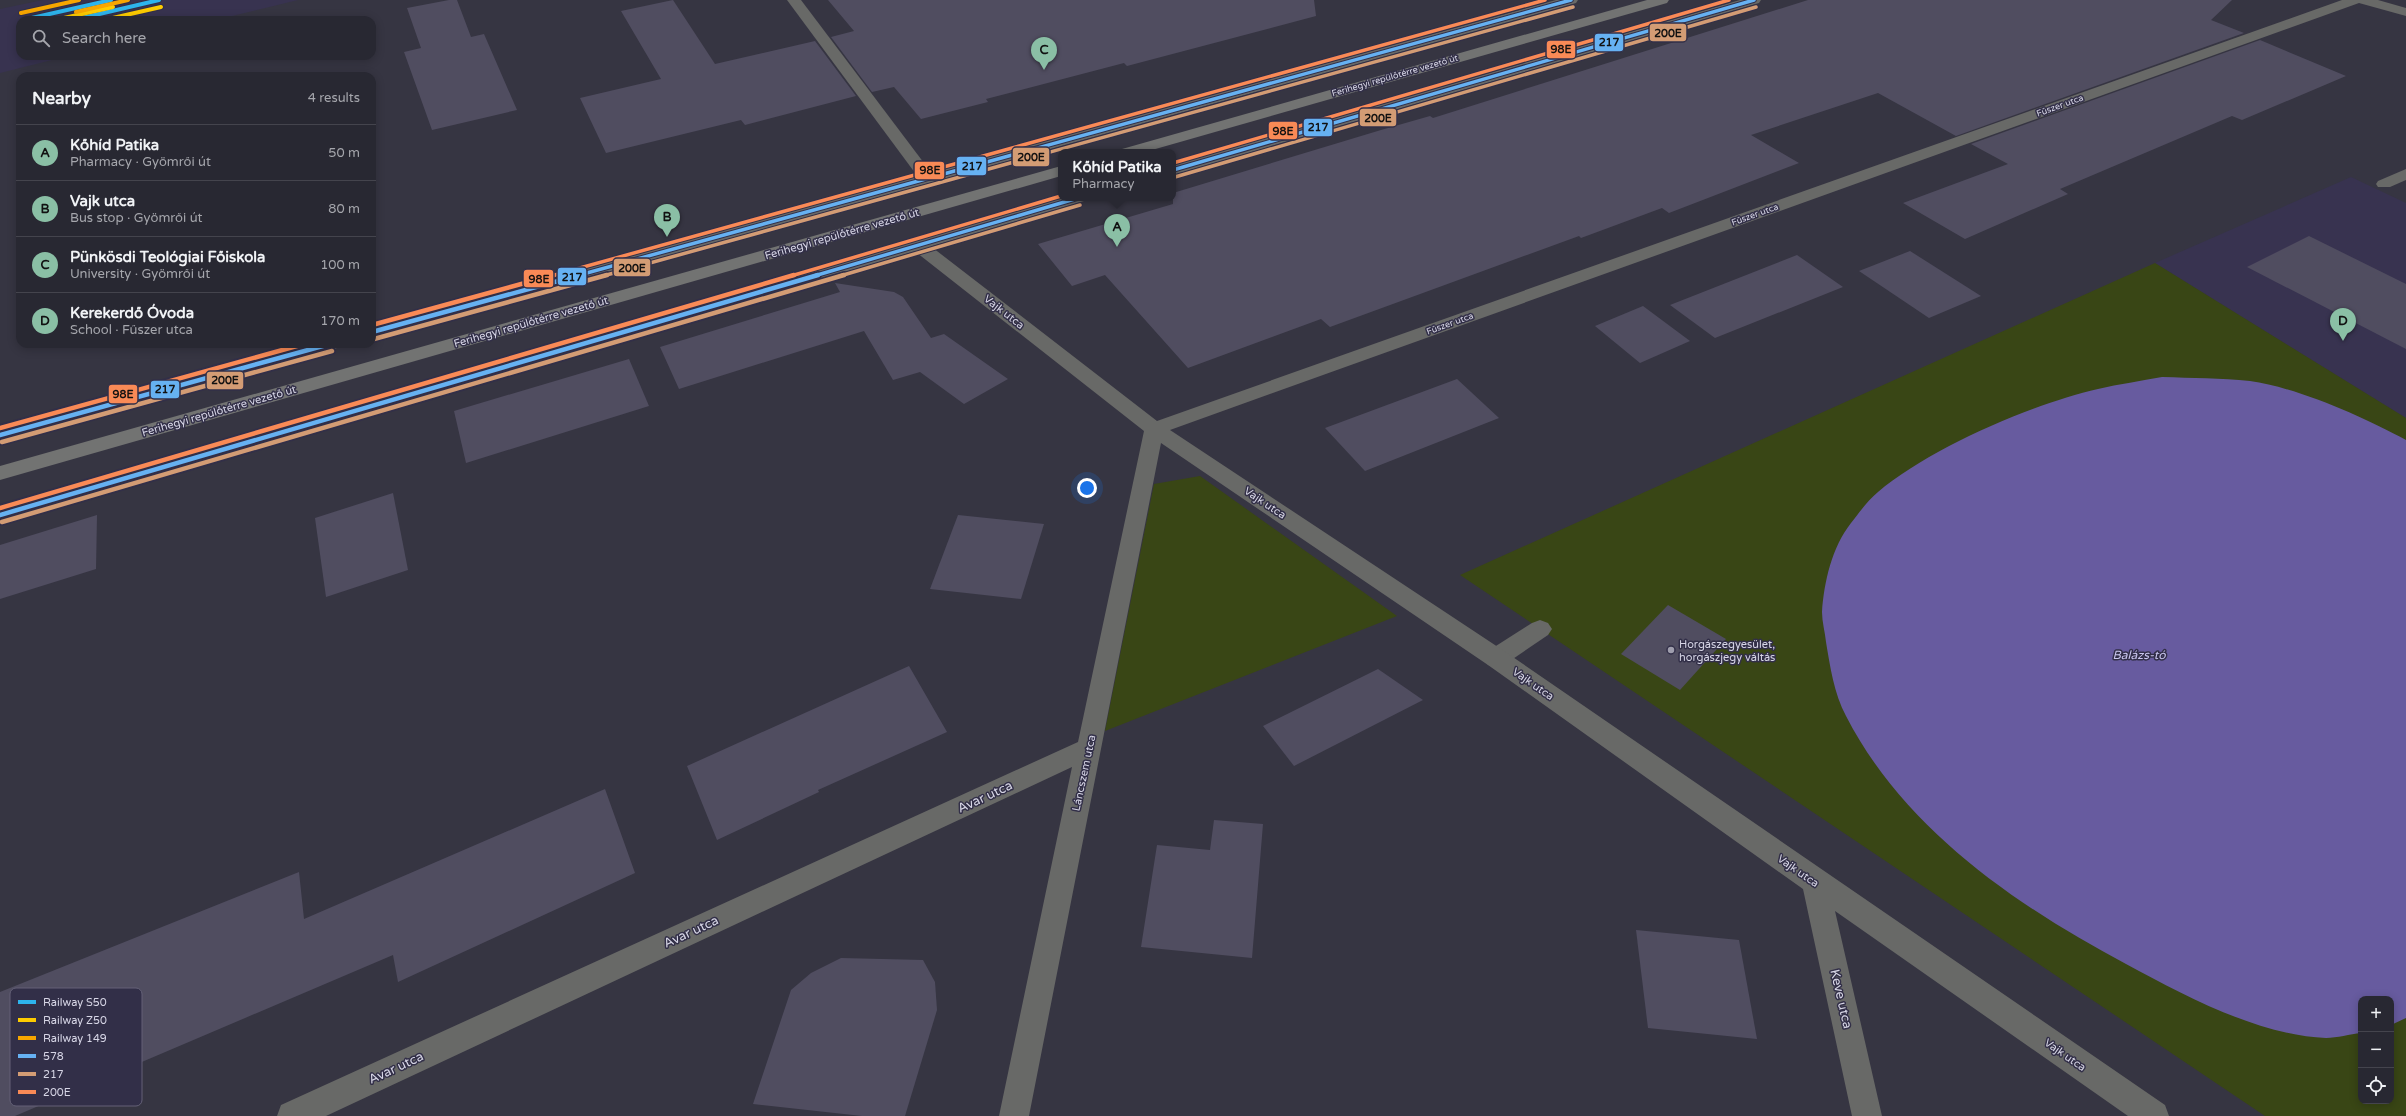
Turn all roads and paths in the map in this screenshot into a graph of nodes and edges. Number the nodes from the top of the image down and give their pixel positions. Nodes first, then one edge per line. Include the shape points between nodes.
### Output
1 (794, 0) edge
2 (1571, 0) edge
3 (1662, 0) edge
4 (1754, 0) edge
5 (2355, 0) edge
6 (2363, 0) edge
7 (2406, 12) edge
8 (1139, 149) edge
9 (1176, 169) edge
10 (1058, 172) edge
11 (2406, 174) edge
12 (927, 178) junction
13 (2406, 193) edge
14 (1068, 201) edge
15 (918, 245) junction
16 (376, 331) edge
17 (315, 348) edge
18 (1154, 429) junction
19 (0, 435) edge
20 (0, 474) edge
21 (0, 515) edge
22 (1540, 629) dead end
23 (1496, 658) junction
24 (1089, 748) junction
25 (1815, 882) junction
26 (292, 1116) edge
27 (1014, 1116) edge
28 (1867, 1116) edge
29 (2154, 1116) edge

1 - 12 street
2 - 12 street
3 - 8 main road, Ferihegyi repülőtérre vezető út
4 - 9 street
5 - 18 street, Fűszer utca
6 - 7 street
10 - 20 main road, Ferihegyi repülőtérre vezető út
11 - 13 street via 2384,184
12 - 16 street
14 - 15 street
15 - 18 street, Vajk utca
15 - 21 street
17 - 19 street
18 - 23 street, Vajk utca
18 - 24 street, Láncszem utca
22 - 23 street
23 - 25 street, Vajk utca
24 - 26 street, Avar utca
24 - 27 street, Láncszem utca
25 - 28 street, Keve utca
25 - 29 street, Vajk utca

